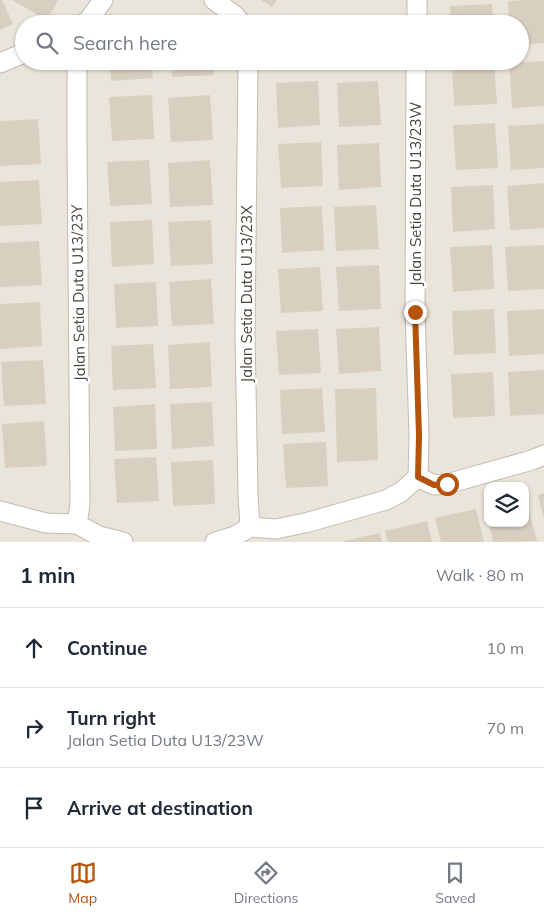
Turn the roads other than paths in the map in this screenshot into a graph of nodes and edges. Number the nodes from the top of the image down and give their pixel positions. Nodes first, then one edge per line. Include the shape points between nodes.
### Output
1 (103, 0) edge
2 (214, 0) edge
3 (417, 0) edge
4 (92, 15) edge
5 (234, 15) edge
6 (417, 15) edge
7 (15, 57) edge
8 (0, 63) edge
9 (77, 70) edge
10 (248, 70) edge
11 (416, 70) edge
12 (544, 455) edge
13 (418, 477) junction
14 (0, 511) edge
15 (76, 524) junction
16 (250, 527) junction
17 (123, 542) edge
18 (215, 542) edge

1 - 4 street
2 - 5 street
3 - 6 street
7 - 8 street
9 - 15 street, Jalan Setia Duta U13/23Y via 80,504
10 - 16 street, Jalan Setia Duta U13/23X via 245,334
11 - 13 street, Jalan Setia Duta U13/23W
12 - 13 street via 447,484 434,485
13 - 16 street via 402,492 376,503 276,529
14 - 15 street via 46,523
15 - 17 street via 99,536
16 - 18 street

